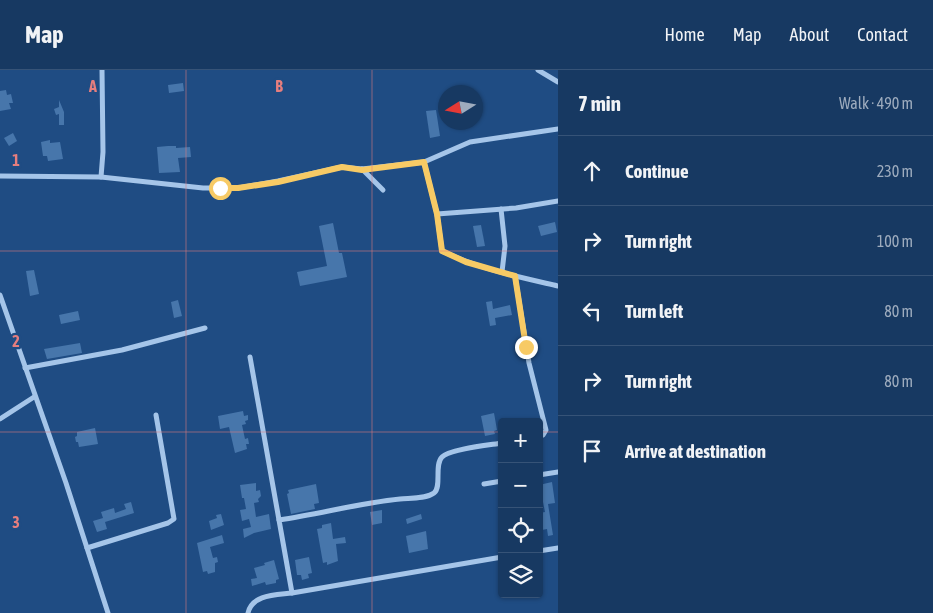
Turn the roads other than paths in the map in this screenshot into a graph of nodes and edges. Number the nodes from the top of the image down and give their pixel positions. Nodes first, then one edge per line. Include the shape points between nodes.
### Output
1 (102, 70) edge
2 (538, 70) edge
3 (558, 82) edge
4 (558, 130) edge
5 (424, 162) junction
6 (362, 170) junction
7 (0, 176) edge
8 (101, 177) junction
9 (383, 190) dead end
10 (558, 201) edge
11 (501, 209) junction
12 (437, 214) junction
13 (502, 272) junction
14 (515, 276) junction
15 (558, 286) edge
16 (0, 295) edge
17 (205, 328) dead end
18 (250, 357) dead end
19 (24, 368) junction
20 (34, 397) junction
21 (156, 415) dead end
22 (0, 419) edge
23 (543, 435) edge
24 (498, 444) edge
25 (558, 472) edge
26 (543, 474) edge
27 (498, 482) edge
28 (484, 484) dead end
29 (279, 520) junction
30 (87, 548) junction
31 (558, 548) edge
32 (543, 550) edge
33 (498, 558) edge
34 (292, 593) junction
35 (108, 613) edge
36 (248, 613) edge

1 - 8 street
2 - 3 street
4 - 5 street via 470,142
5 - 6 street
5 - 12 street
6 - 8 street via 342,167 238,188 203,188
6 - 9 street
7 - 8 street
10 - 11 street
11 - 12 street
11 - 13 street via 505,246
12 - 13 street via 442,251
13 - 14 street
14 - 15 street
14 - 23 street via 528,363 545,422
16 - 19 street
17 - 19 street via 122,350
18 - 29 street
19 - 20 street
20 - 22 street
20 - 30 street
21 - 30 street via 174,519
24 - 29 street via 468,448 442,457 434,494 375,501
25 - 26 street
27 - 28 street
29 - 34 street
30 - 35 street
31 - 32 street
33 - 34 street
34 - 36 street via 259,599

